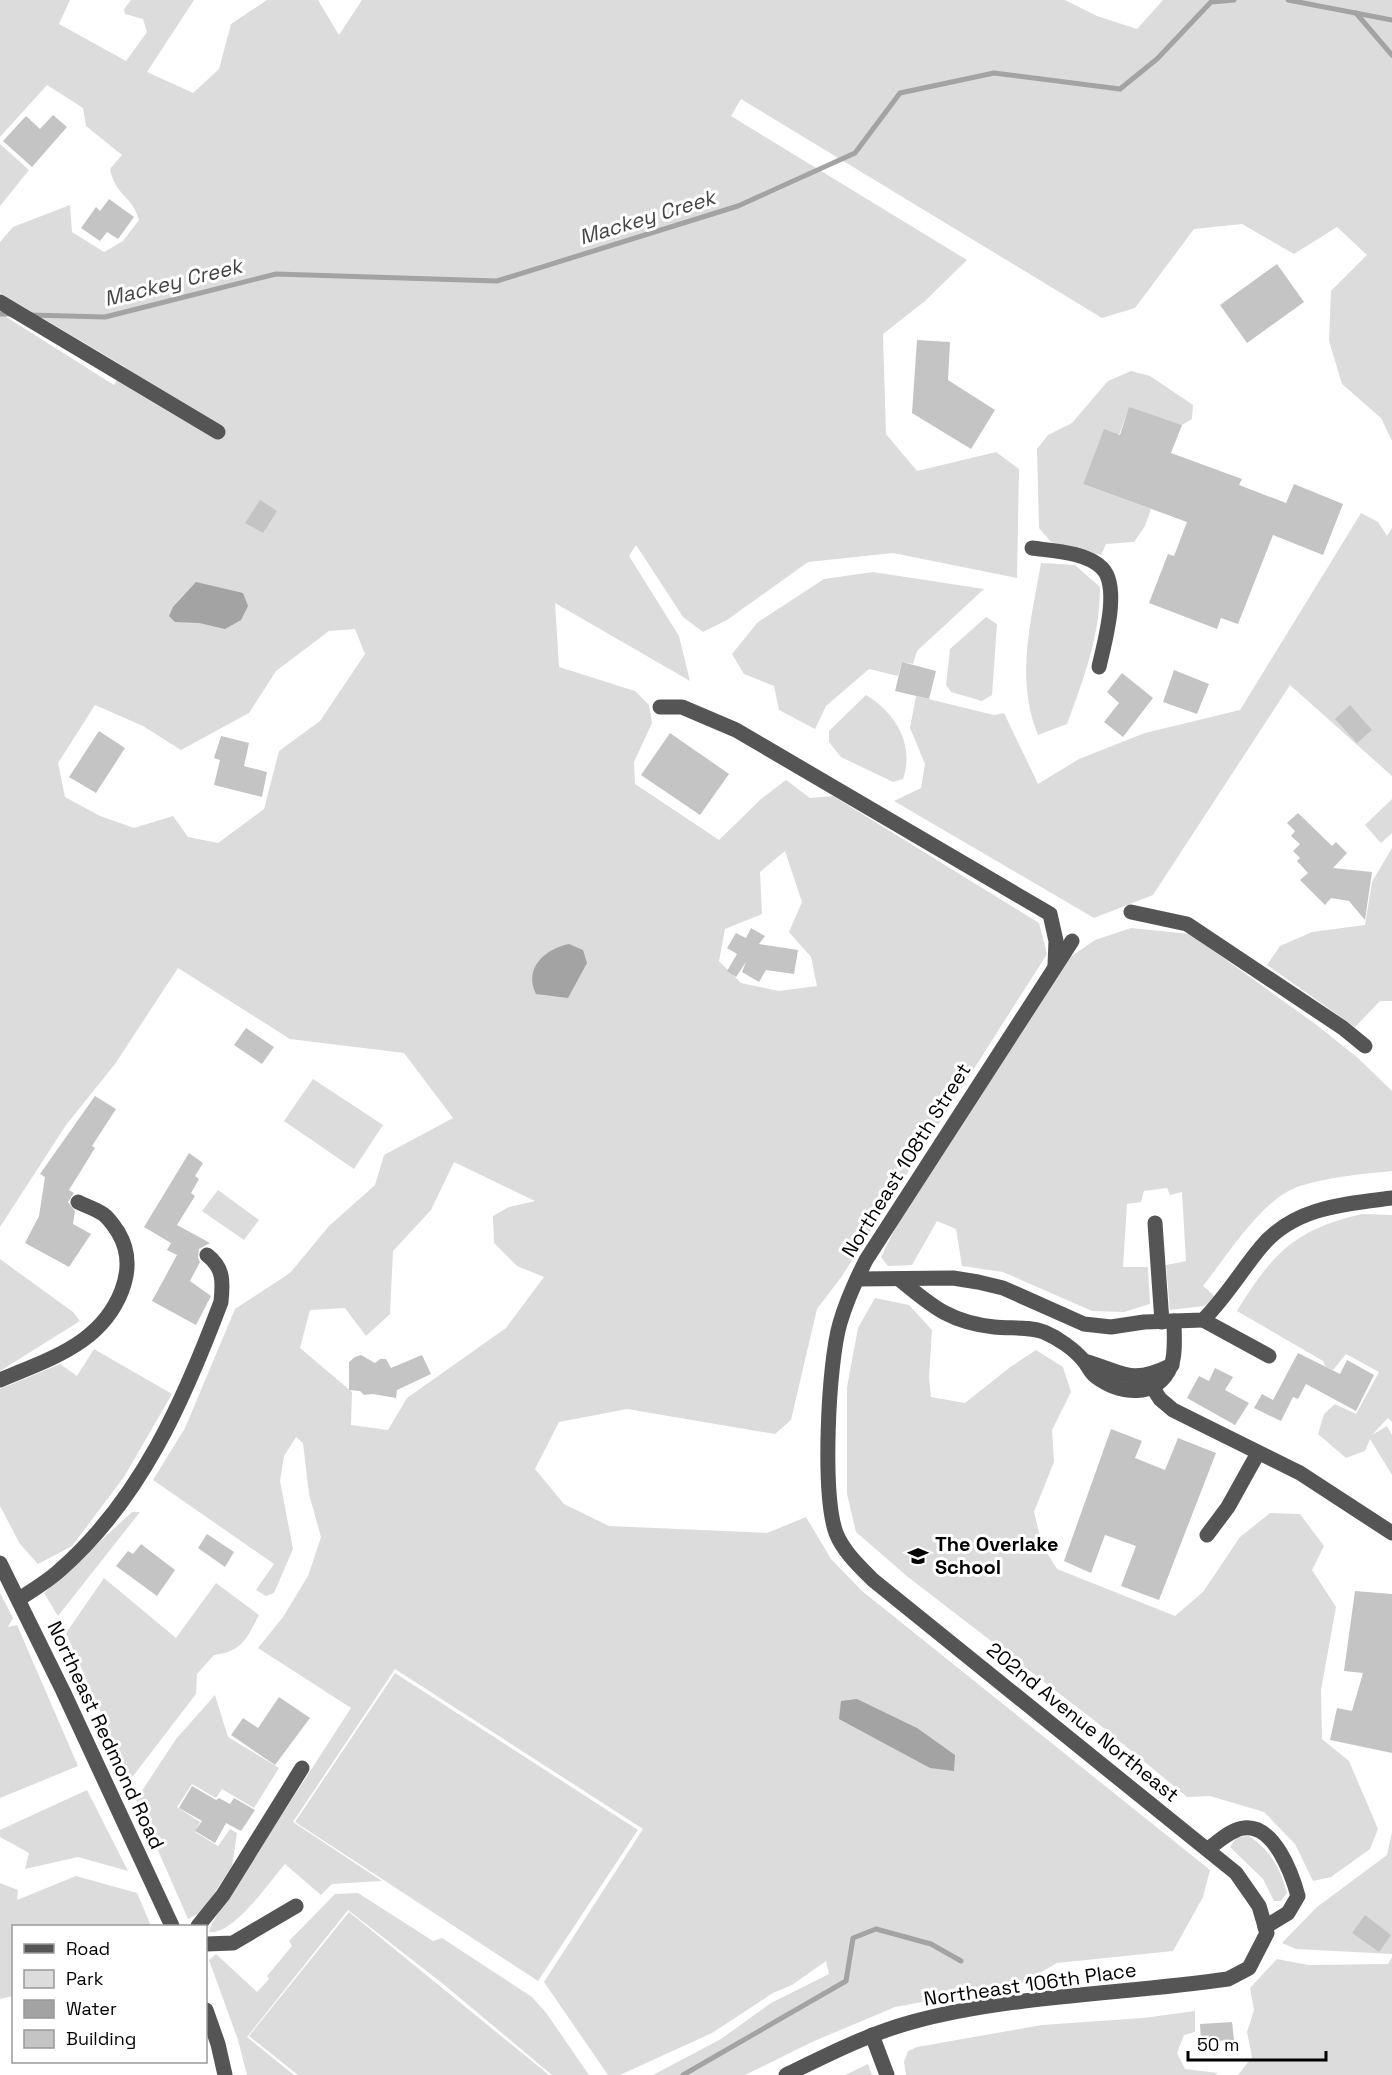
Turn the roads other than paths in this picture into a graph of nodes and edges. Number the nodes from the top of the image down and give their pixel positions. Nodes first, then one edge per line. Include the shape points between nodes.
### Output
1 (0, 302) edge
2 (218, 432) dead end
3 (1032, 548) dead end
4 (1099, 667) dead end
5 (660, 707) dead end
6 (1131, 912) dead end
7 (1072, 942) dead end
8 (1054, 968) junction
9 (1365, 1046) dead end
10 (1392, 1198) edge
11 (78, 1202) dead end
12 (1155, 1223) dead end
13 (207, 1256) dead end
14 (857, 1279) junction
15 (899, 1279) junction
16 (1203, 1320) junction
17 (1168, 1321) junction
18 (1269, 1356) dead end
19 (1084, 1361) junction
20 (1172, 1365) junction
21 (0, 1380) edge
22 (1153, 1388) junction
23 (1258, 1453) junction
24 (1392, 1533) edge
25 (1207, 1535) dead end
26 (853, 1560) joint
27 (0, 1563) edge
28 (19, 1599) junction
29 (302, 1768) dead end
30 (1208, 1849) junction
31 (296, 1906) dead end
32 (172, 1925) edge
33 (199, 1925) edge
34 (1266, 1930) junction
35 (207, 1944) edge
36 (207, 2013) edge
37 (872, 2035) junction
38 (225, 2075) edge
39 (786, 2075) edge
40 (887, 2075) edge

1 - 2 street
3 - 4 street via 1081,556 1103,568 1110,585 1109,624
5 - 8 street via 682,707 736,730 1050,914 1056,941
6 - 9 street via 1187,924
7 - 8 street, Northeast 108th Street
8 - 14 street, Northeast 108th Street
10 - 16 street via 1329,1206 1294,1220 1263,1245
11 - 21 street via 104,1214 113,1225 129,1266 127,1279 105,1319 83,1340 49,1360
12 - 17 street
13 - 28 street via 221,1270 221,1302 172,1422 151,1459 95,1534 59,1572
14 - 15 street
14 - 26 street, Northeast 108th Street via 835,1347 829,1440 836,1534
15 - 17 street via 953,1278 1003,1288 1084,1324 1111,1327
15 - 19 street via 950,1318 969,1324 1042,1331 1060,1340
16 - 17 street
16 - 18 street
17 - 20 street
19 - 20 street via 1127,1377 1143,1376
19 - 22 street via 1092,1374 1112,1387 1134,1391
20 - 22 street via 1162,1382
22 - 23 street via 1173,1410
23 - 24 street via 1300,1473
23 - 25 street via 1228,1508
26 - 30 street, 202nd Avenue Northeast
27 - 28 street, Northeast Redmond Road
28 - 32 street, Northeast Redmond Road
29 - 33 street via 223,1895
30 - 34 street, 202nd Avenue Northeast via 1236,1873 1259,1906
30 - 34 street via 1244,1828 1264,1833 1280,1853 1292,1873 1298,1896 1288,1913
31 - 35 street via 233,1943
34 - 37 street, Northeast 106th Place via 1249,1968 1228,1978 986,2007 913,2021
36 - 38 street
37 - 39 street, Northeast 106th Place
37 - 40 street

